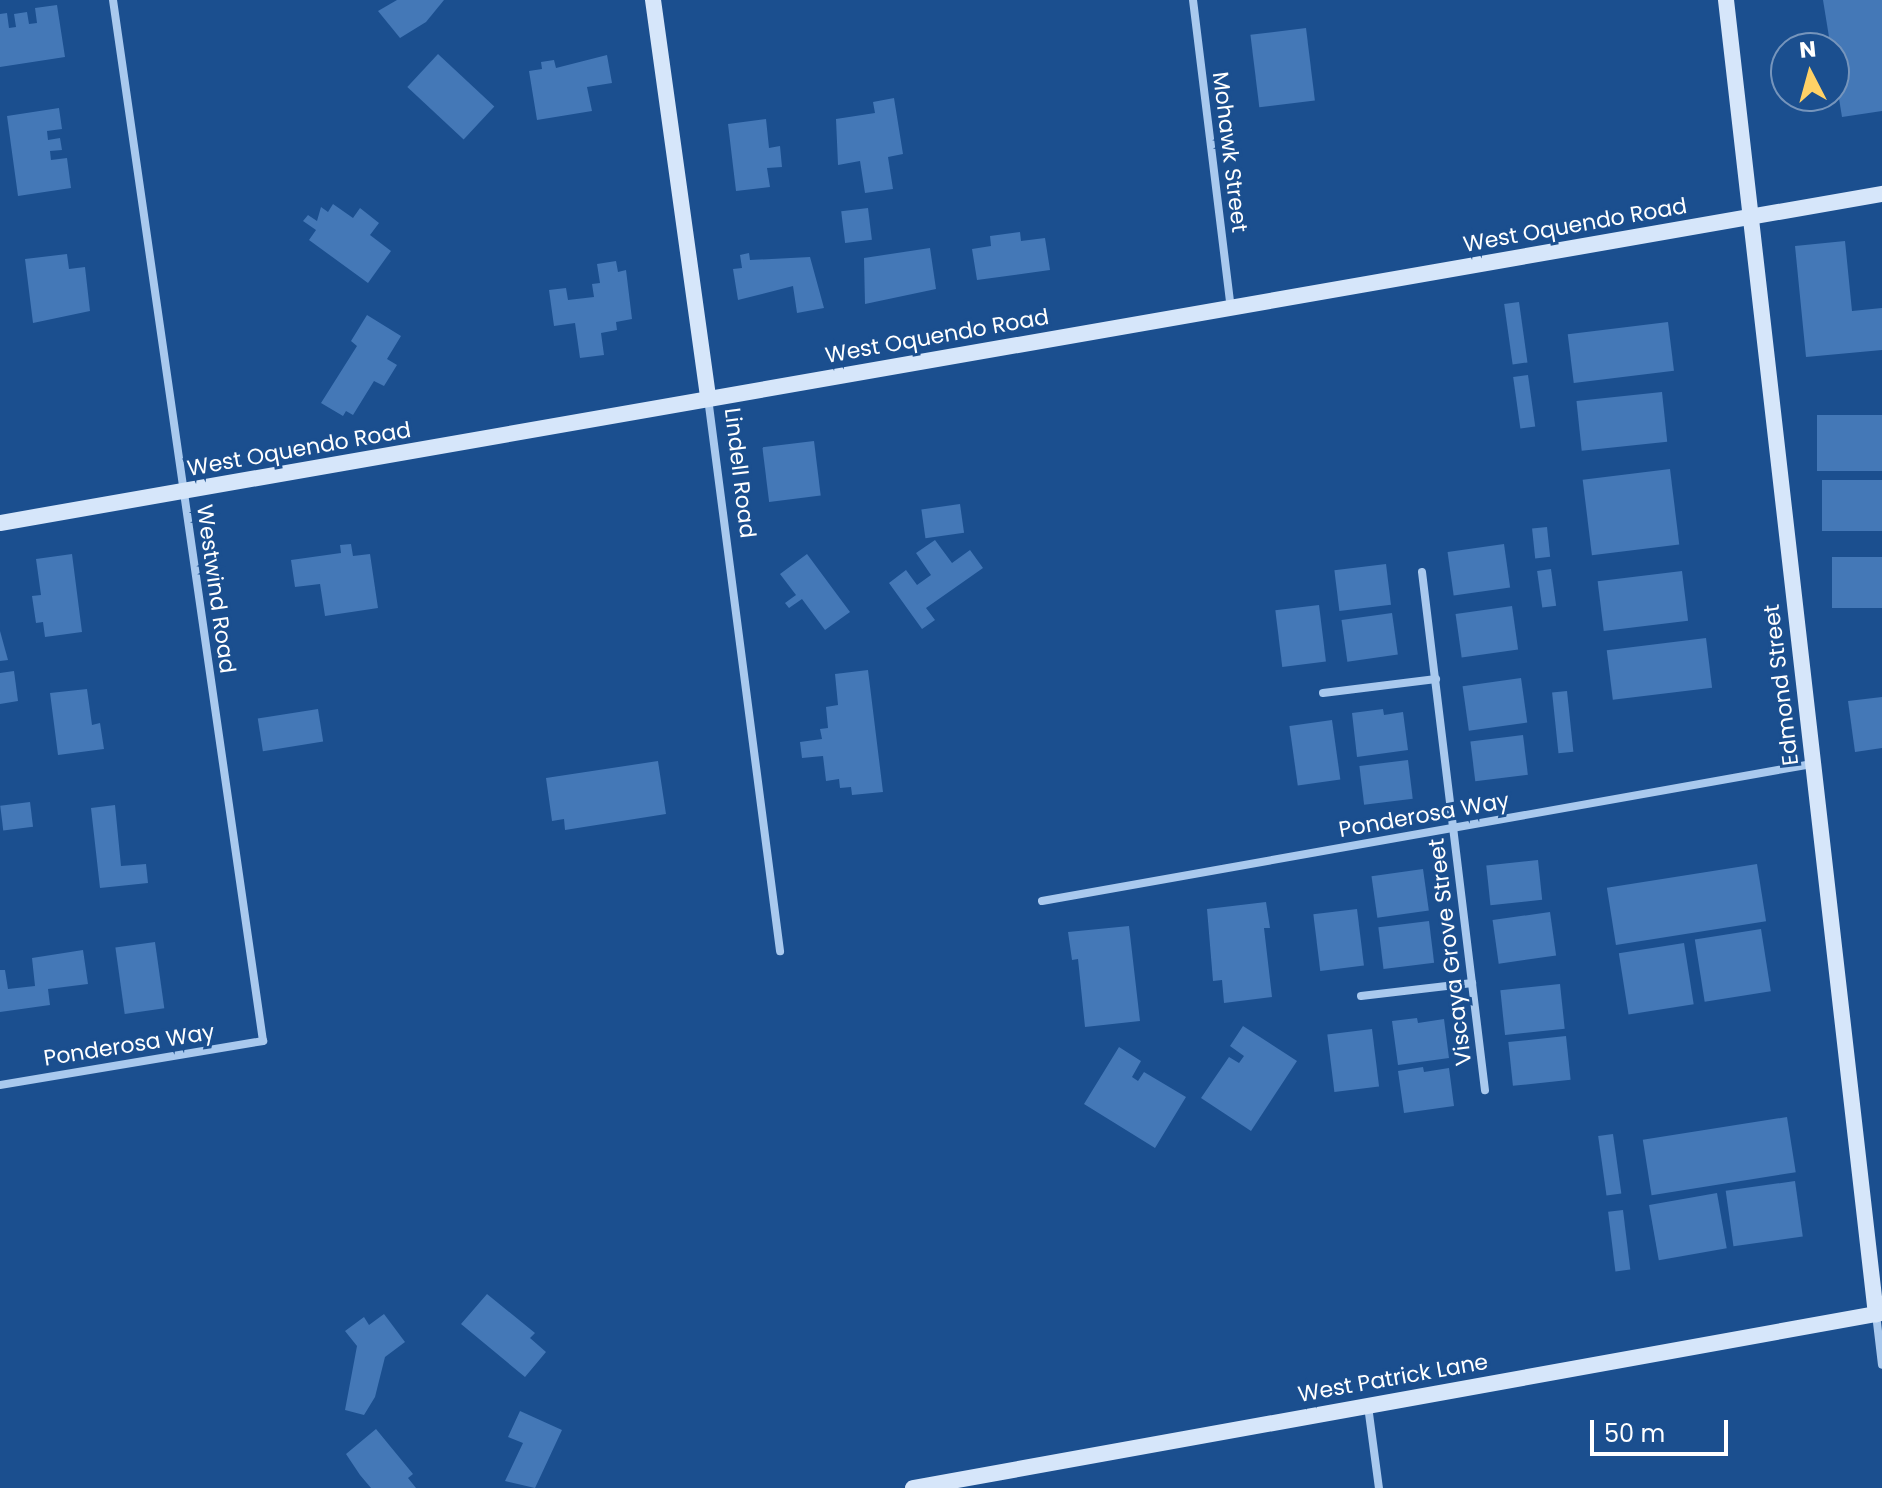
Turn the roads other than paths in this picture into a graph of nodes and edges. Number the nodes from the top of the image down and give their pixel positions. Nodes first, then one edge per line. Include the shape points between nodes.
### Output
1 (113, 0) edge
2 (653, 0) edge
3 (1193, 0) edge
4 (1726, 0) edge
5 (1882, 194) edge
6 (1751, 216) junction
7 (1231, 308) junction
8 (708, 398) junction
9 (184, 492) junction
10 (0, 523) edge
11 (1422, 572) dead end
12 (1436, 679) junction
13 (1323, 693) dead end
14 (1812, 764) junction
15 (1453, 828) junction
16 (1042, 901) dead end
17 (780, 951) dead end
18 (1472, 983) junction
19 (1361, 996) dead end
20 (263, 1041) joint
21 (0, 1085) edge
22 (1485, 1090) dead end
23 (1879, 1313) edge
24 (1882, 1365) edge
25 (1368, 1405) junction
26 (913, 1488) edge
27 (1379, 1488) edge

1 - 9 street, Westwind Road
2 - 8 street, Lindell Road
3 - 7 street, Mohawk Street
4 - 6 street, Edmond Street
5 - 6 street, West Oquendo Road
6 - 7 street, West Oquendo Road
6 - 14 street, Edmond Street
7 - 8 street, West Oquendo Road
8 - 9 street, West Oquendo Road
8 - 17 street, Lindell Road
9 - 10 street, West Oquendo Road
9 - 20 street, Westwind Road
11 - 12 street, Viscaya Grove Street
12 - 13 street
12 - 15 street, Viscaya Grove Street
14 - 15 street, Ponderosa Way
14 - 23 street, Edmond Street
15 - 16 street, Ponderosa Way
15 - 18 street, Viscaya Grove Street
18 - 19 street
18 - 22 street, Viscaya Grove Street
20 - 21 street, Ponderosa Way
23 - 24 street, Edmond Street
23 - 25 street, West Patrick Lane
25 - 26 street, West Patrick Lane
25 - 27 street

